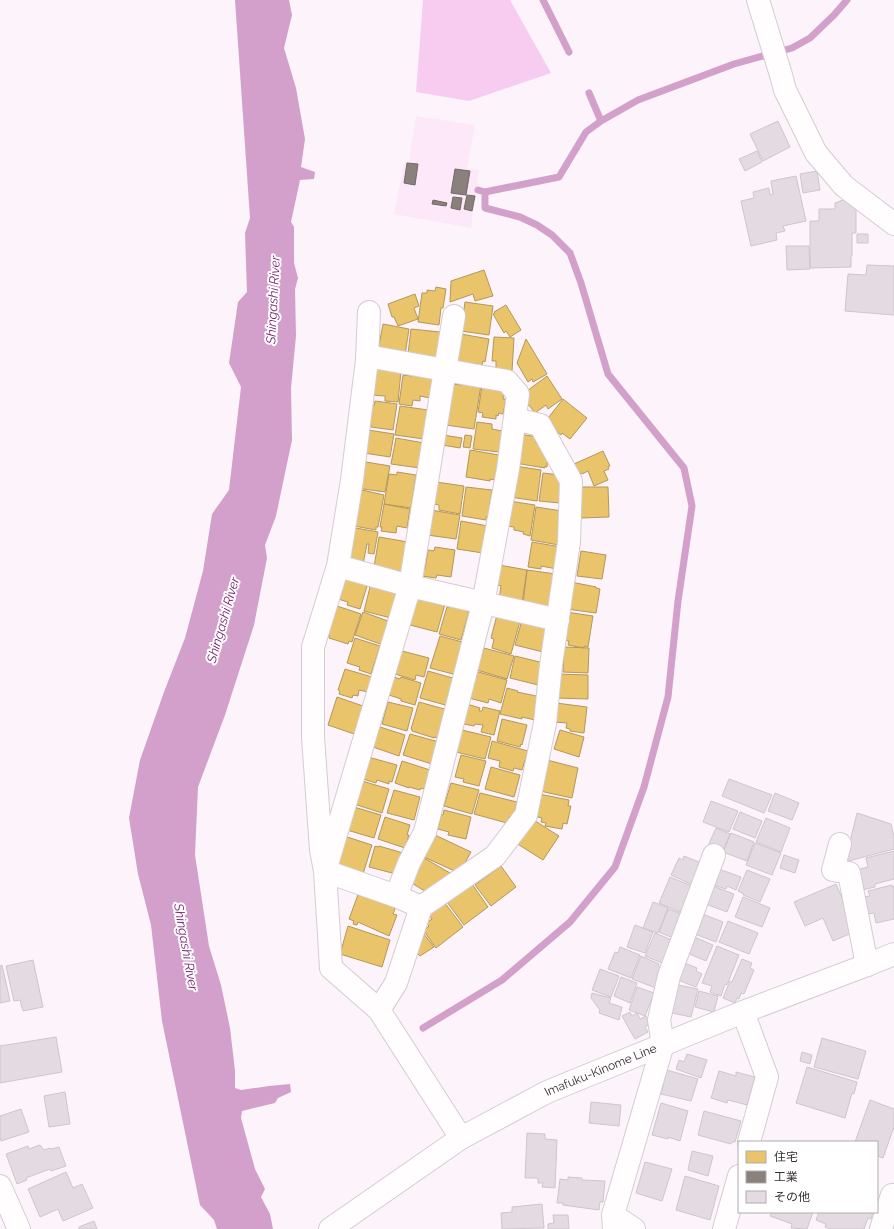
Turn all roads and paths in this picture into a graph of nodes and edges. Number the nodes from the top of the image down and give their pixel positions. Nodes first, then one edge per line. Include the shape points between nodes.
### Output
1 (758, 0) edge
2 (894, 224) edge
3 (369, 312) dead end
4 (454, 316) dead end
5 (367, 356) junction
6 (445, 370) junction
7 (515, 419) junction
8 (338, 566) junction
9 (410, 586) junction
10 (483, 604) junction
11 (558, 620) junction
12 (840, 844) dead end
13 (714, 856) dead end
14 (325, 871) junction
15 (396, 896) junction
16 (421, 907) junction
17 (894, 954) edge
18 (867, 966) junction
19 (380, 1010) junction
20 (743, 1012) junction
21 (663, 1044) junction
22 (462, 1138) junction
23 (749, 1141) edge
24 (738, 1180) edge
25 (0, 1186) edge
26 (894, 1195) edge
27 (614, 1222) edge
28 (19, 1229) edge
29 (330, 1229) edge
30 (634, 1229) edge
31 (724, 1229) edge
32 (881, 1229) edge

1 - 2 street via 785,90 816,154 844,186
3 - 5 street
4 - 6 street
5 - 6 street
5 - 8 street via 352,480
6 - 7 street via 507,381 518,394
6 - 9 street
7 - 10 street
7 - 11 street via 540,425 571,481 570,542
8 - 9 street
8 - 14 street via 313,648 313,737 321,850
9 - 10 street
9 - 14 street
10 - 11 street
10 - 15 street via 425,832
11 - 16 street via 545,723 526,815 495,856
12 - 18 street via 833,870 849,873
13 - 21 street via 669,976 659,1020
14 - 15 street
14 - 19 street via 331,968
15 - 16 street
16 - 19 street via 396,983
17 - 18 street, Imafuku-Kinome Line
18 - 20 street, Imafuku-Kinome Line
19 - 22 street
20 - 21 street, Imafuku-Kinome Line
20 - 23 street via 767,1077
21 - 22 street, Imafuku-Kinome Line via 547,1092
21 - 27 street
22 - 29 street, Imafuku-Kinome Line
24 - 31 street
25 - 28 street
26 - 32 street
27 - 30 street

